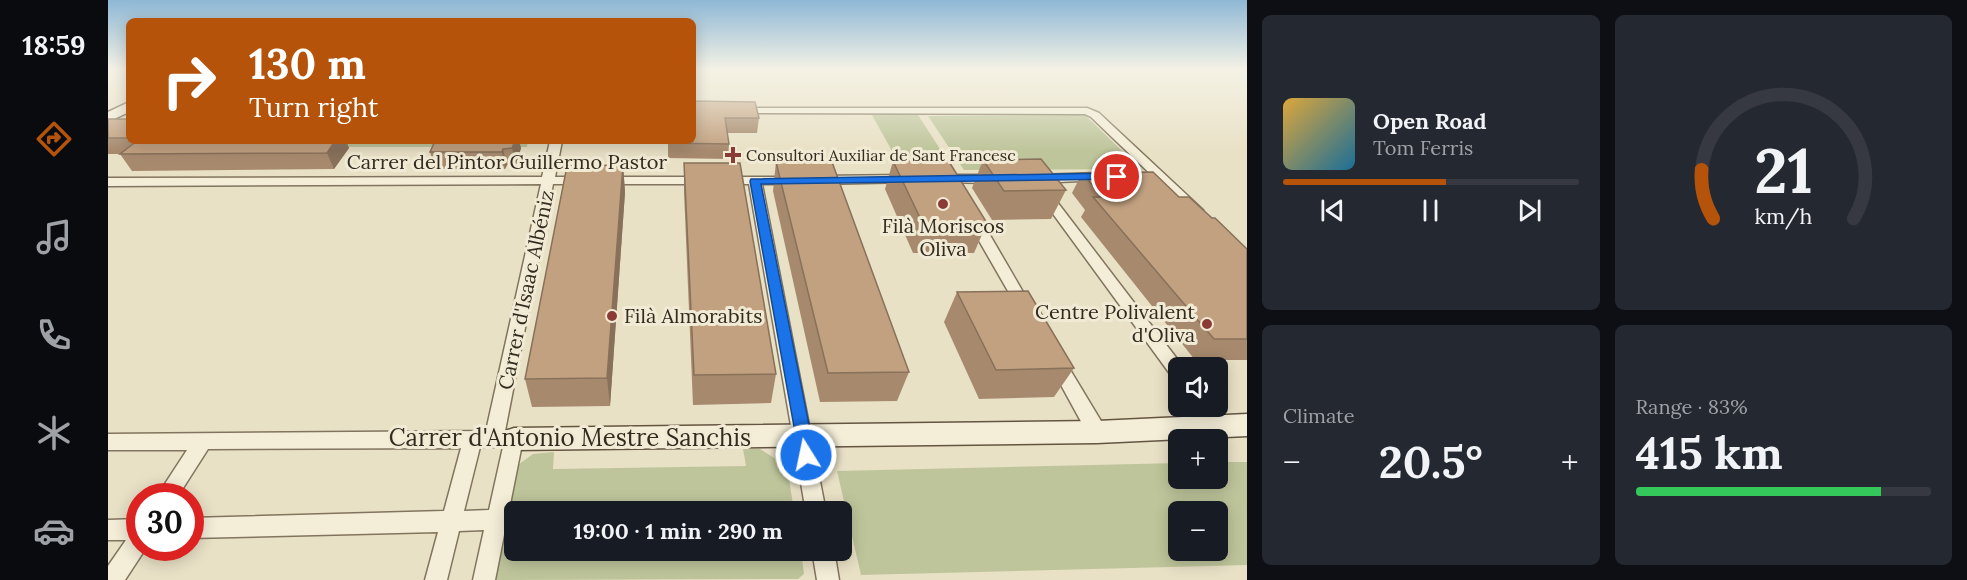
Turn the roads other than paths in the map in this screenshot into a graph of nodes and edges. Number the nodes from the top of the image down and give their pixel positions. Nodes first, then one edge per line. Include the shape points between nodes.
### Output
1 (126, 98) edge
2 (117, 111) edge
3 (729, 111) edge
4 (555, 144) edge
5 (1159, 175) junction
6 (1136, 176) edge
7 (1113, 177) edge
8 (1022, 179) junction
9 (755, 181) junction
10 (108, 182) edge
11 (549, 182) junction
12 (957, 191) junction
13 (1203, 216) edge
14 (1032, 321) edge
15 (1050, 350) edge
16 (1168, 359) edge
17 (1205, 417) edge
18 (1216, 417) edge
19 (1247, 425) edge
20 (1097, 432) junction
21 (803, 436) junction
22 (473, 439) junction
23 (504, 439) junction
24 (203, 441) junction
25 (108, 442) edge
26 (176, 483) edge
27 (814, 501) edge
28 (497, 520) junction
29 (451, 522) junction
30 (204, 528) edge
31 (126, 529) edge
32 (108, 530) edge
33 (126, 559) edge
34 (825, 561) edge
35 (112, 580) edge
36 (436, 580) edge
37 (484, 580) edge
38 (828, 580) edge

1 - 2 street
3 - 5 street via 1087,111
4 - 11 street, Carrer d'Isaac Albéniz
5 - 6 street
5 - 13 street
7 - 8 street, Carrer del Pintor Guillermo Pastor
8 - 12 street, Carrer del Pintor Guillermo Pastor
8 - 16 street
9 - 11 street, Carrer del Pintor Guillermo Pastor
9 - 12 street, Carrer del Pintor Guillermo Pastor via 922,179
9 - 21 street
10 - 11 street, Carrer del Pintor Guillermo Pastor
11 - 23 street, Carrer d'Isaac Albéniz
12 - 14 street
15 - 20 street
17 - 20 street, Carrer d'Antonio Mestre Sanchis
18 - 19 street, Carrer d'Antonio Mestre Sanchis
20 - 21 street, Carrer d'Antonio Mestre Sanchis
21 - 23 street, Carrer d'Antonio Mestre Sanchis
21 - 27 street
22 - 23 street, Carrer d'Antonio Mestre Sanchis
22 - 24 street, Carrer d'Antonio Mestre Sanchis
22 - 29 street
23 - 28 street, Carrer d'Isaac Albéniz
24 - 25 street, Carrer d'Antonio Mestre Sanchis
24 - 26 street
28 - 29 street
28 - 37 street, Carrer d'Isaac Albéniz
29 - 30 street
29 - 36 street
31 - 32 street
33 - 35 street
34 - 38 street

